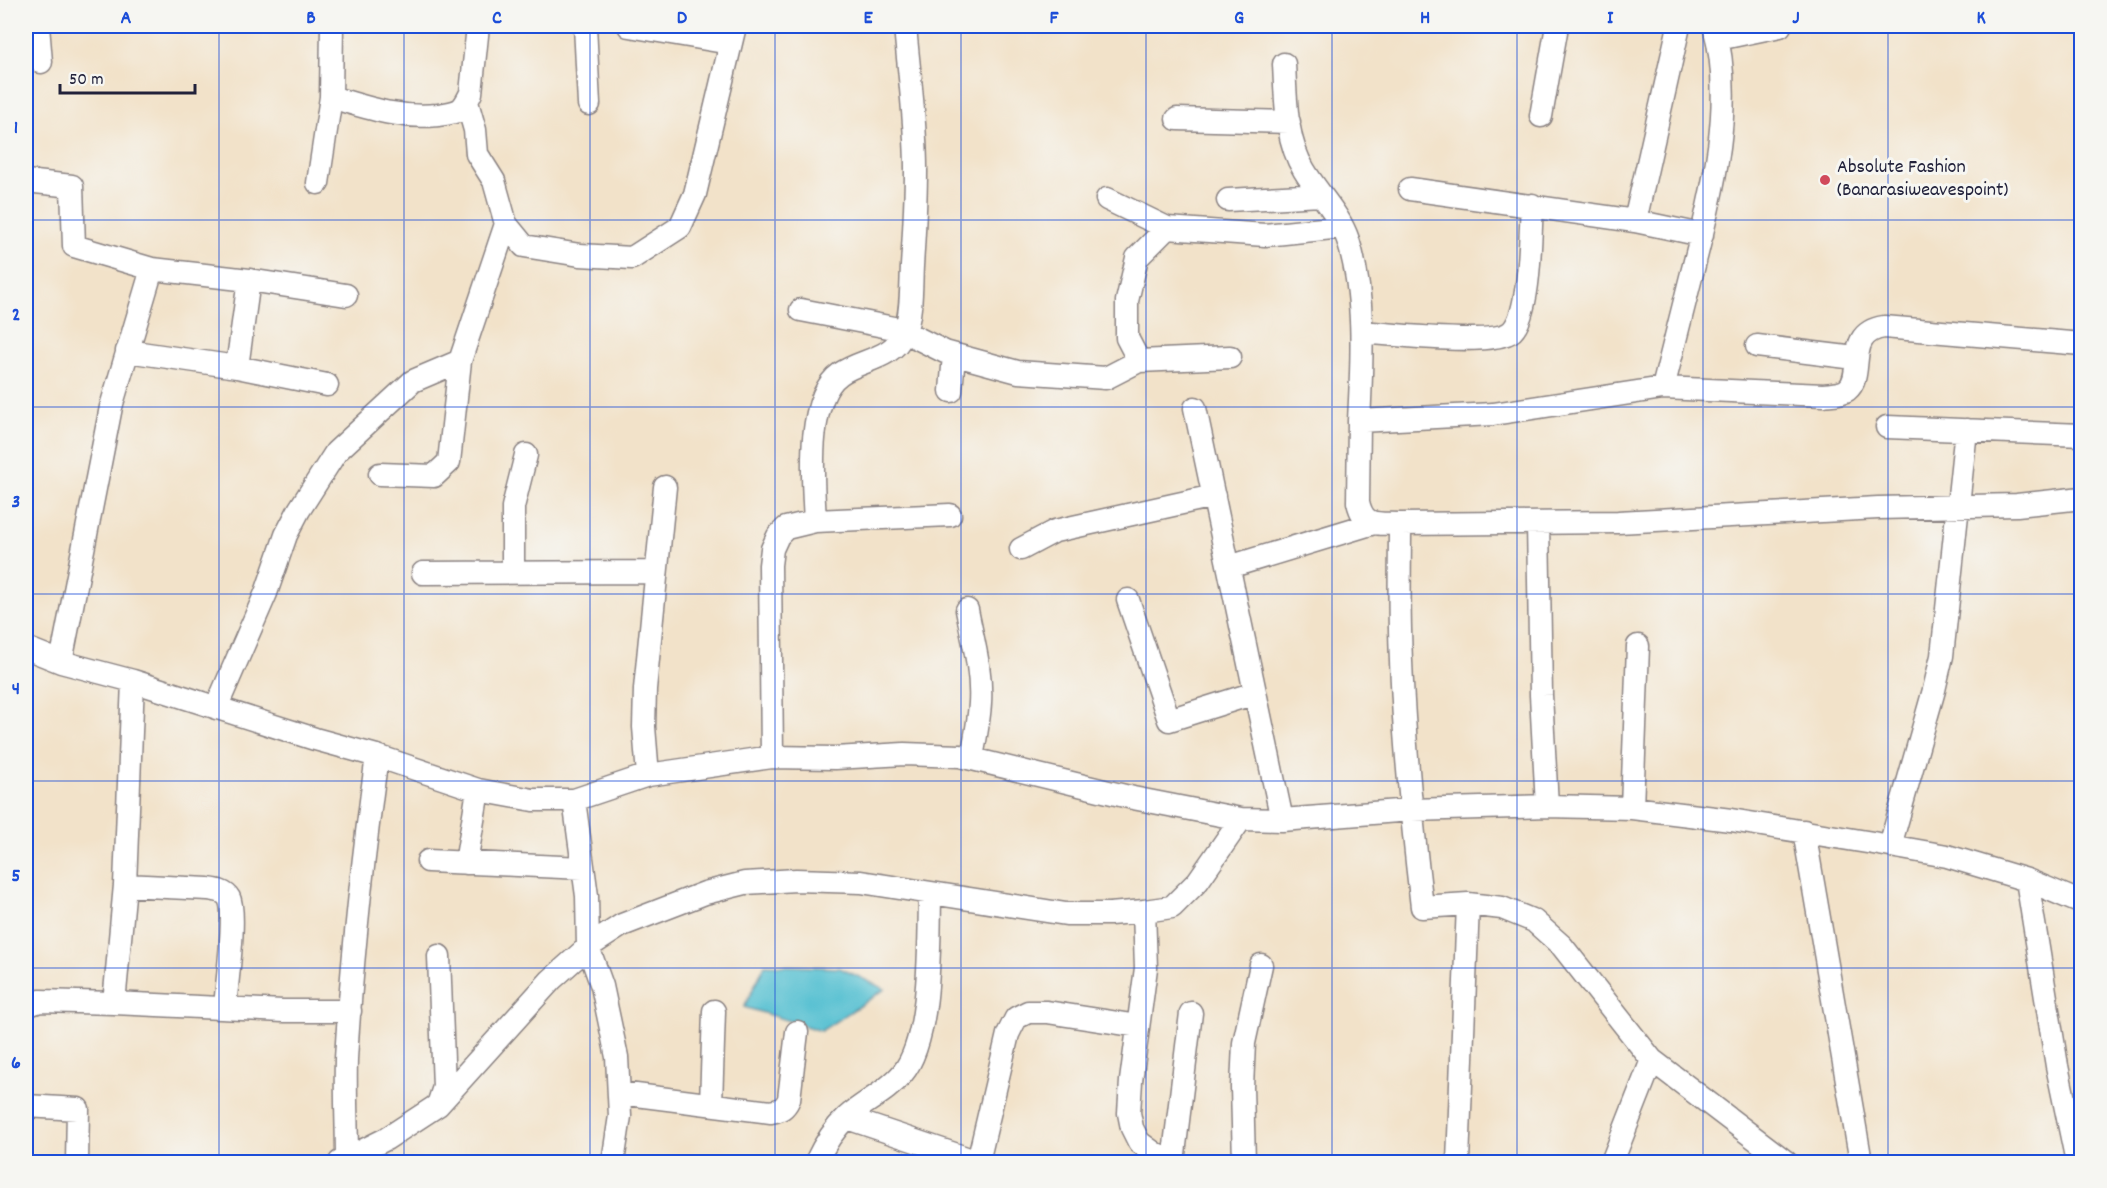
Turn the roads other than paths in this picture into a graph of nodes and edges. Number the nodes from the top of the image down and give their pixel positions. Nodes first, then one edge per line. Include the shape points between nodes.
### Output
1 (38, 26) edge
2 (332, 26) edge
3 (478, 26) edge
4 (584, 26) edge
5 (629, 26) edge
6 (905, 26) edge
7 (1557, 26) edge
8 (1679, 26) edge
9 (1780, 26) edge
10 (1716, 32) edge
11 (733, 34) edge
12 (41, 62) dead end
13 (1284, 64) dead end
14 (577, 71) dead end
15 (331, 97) junction
16 (467, 102) junction
17 (589, 104) dead end
18 (1541, 116) dead end
19 (1177, 119) dead end
20 (1289, 122) junction
21 (26, 181) edge
22 (318, 183) dead end
23 (1410, 189) dead end
24 (1321, 195) junction
25 (1107, 199) dead end
26 (1228, 200) dead end
27 (1532, 205) junction
28 (1635, 221) junction
29 (506, 224) junction
30 (1342, 227) junction
31 (1167, 228) junction
32 (1702, 235) junction
33 (152, 269) junction
34 (249, 280) junction
35 (346, 295) dead end
36 (801, 310) dead end
37 (905, 332) junction
38 (1362, 332) junction
39 (2082, 344) edge
40 (1756, 346) dead end
41 (127, 351) junction
42 (954, 355) junction
43 (1230, 357) dead end
44 (1856, 358) junction
45 (460, 361) junction
46 (1139, 361) junction
47 (237, 367) junction
48 (327, 385) dead end
49 (1663, 388) junction
50 (951, 391) dead end
51 (1195, 408) dead end
52 (1359, 421) junction
53 (1887, 427) dead end
54 (1966, 430) junction
55 (2082, 435) edge
56 (526, 455) dead end
57 (380, 474) dead end
58 (665, 487) dead end
59 (1214, 496) junction
60 (2082, 498) edge
61 (1958, 506) junction
62 (950, 515) dead end
63 (815, 521) junction
64 (1374, 523) junction
65 (1538, 523) junction
66 (1400, 524) junction
67 (1021, 549) dead end
68 (1229, 567) junction
69 (513, 572) junction
70 (656, 572) junction
71 (423, 573) dead end
72 (1128, 600) dead end
73 (967, 610) dead end
74 (1638, 646) dead end
75 (26, 648) edge
76 (61, 662) junction
77 (133, 681) junction
78 (1255, 693) junction
79 (216, 708) junction
80 (377, 756) junction
81 (772, 757) junction
82 (972, 758) junction
83 (648, 775) junction
84 (478, 790) junction
85 (574, 800) junction
86 (1547, 806) junction
87 (1632, 808) junction
88 (1411, 810) junction
89 (1241, 819) junction
90 (1282, 820) junction
91 (1804, 831) junction
92 (1890, 846) junction
93 (428, 861) dead end
94 (466, 863) junction
95 (583, 868) junction
96 (2027, 879) junction
97 (124, 885) junction
98 (930, 894) junction
99 (2082, 903) edge
100 (1468, 904) junction
101 (1144, 911) junction
102 (588, 947) junction
103 (439, 956) dead end
104 (1261, 965) dead end
105 (114, 1003) junction
106 (26, 1006) edge
107 (225, 1008) junction
108 (350, 1011) junction
109 (714, 1011) dead end
110 (1191, 1013) dead end
111 (1138, 1026) junction
112 (796, 1032) dead end
113 (1652, 1060) junction
114 (620, 1093) junction
115 (711, 1104) junction
116 (438, 1105) junction
117 (26, 1106) edge
118 (846, 1118) junction
119 (1772, 1158) edge
120 (344, 1161) edge
121 (78, 1162) edge
122 (613, 1162) edge
123 (816, 1162) edge
124 (978, 1162) edge
125 (1175, 1162) edge
126 (1244, 1162) edge
127 (1458, 1162) edge
128 (1612, 1162) edge
129 (1861, 1162) edge
130 (2077, 1162) edge

1 - 12 street
2 - 15 street
3 - 16 street
4 - 14 street
4 - 17 street
5 - 11 street
6 - 37 street via 916,170
7 - 18 street
8 - 28 street
9 - 10 street
10 - 32 street via 1722,77 1721,121
11 - 29 street via 695,194 680,227 632,258 524,246
13 - 20 street
15 - 16 street via 405,116 448,114
15 - 22 street
16 - 29 street via 477,154 494,181
19 - 20 street
20 - 24 street via 1295,152
21 - 33 street via 72,186 74,246
23 - 27 street
24 - 26 street
24 - 30 street
25 - 31 street
27 - 28 street
27 - 38 street via 1526,294 1521,317 1512,331 1480,340
28 - 32 street
29 - 45 street
30 - 31 street via 1265,235
30 - 38 street via 1357,282
31 - 46 street via 1137,258 1127,301 1127,338
32 - 49 street
33 - 34 street
33 - 41 street
34 - 35 street
34 - 47 street
36 - 37 street
37 - 42 street
37 - 63 street via 877,358 841,373 824,397 813,446
38 - 52 street
39 - 44 street via 1884,327 1872,328 1865,335
40 - 44 street
41 - 47 street
41 - 76 street via 111,407
42 - 46 street via 1018,372 1106,378
42 - 50 street
43 - 46 street
44 - 49 street via 1853,380 1837,394
45 - 57 street via 449,462 434,476
45 - 79 street via 413,381 336,452 286,535 266,593
47 - 48 street
49 - 52 street via 1493,414
51 - 59 street
52 - 64 street via 1358,502 1361,514
53 - 54 street
54 - 55 street
54 - 61 street
56 - 69 street via 513,507
58 - 70 street
59 - 67 street via 1055,531
59 - 68 street
60 - 61 street
61 - 65 street
61 - 92 street via 1942,656
62 - 63 street
63 - 81 street via 786,528 772,549
64 - 66 street
64 - 68 street
65 - 66 street
65 - 86 street
66 - 88 street via 1400,628
68 - 78 street
69 - 70 street
69 - 71 street
70 - 83 street via 644,708
72 - 78 street via 1169,720
73 - 82 street via 980,686
74 - 87 street
75 - 76 street
76 - 77 street
77 - 79 street
77 - 97 street
78 - 90 street
79 - 80 street
80 - 84 street
80 - 108 street via 361,874
81 - 82 street via 904,754
81 - 83 street
82 - 89 street via 1133,798
83 - 85 street
84 - 85 street via 533,800
84 - 94 street
85 - 95 street
86 - 87 street
86 - 88 street
87 - 91 street
88 - 90 street
88 - 100 street via 1422,907
89 - 90 street
89 - 101 street via 1198,881 1172,908
91 - 92 street
91 - 129 street
92 - 96 street via 1947,856
93 - 94 street
94 - 95 street
95 - 102 street
96 - 99 street
96 - 130 street
97 - 105 street
97 - 107 street via 208,889 221,891 229,898 232,916
98 - 101 street via 1066,914
98 - 102 street via 861,882 796,880 745,884 705,893 622,925
98 - 118 street via 928,983 915,1050 903,1073
100 - 113 street via 1502,908 1534,921 1563,946
100 - 127 street
101 - 111 street via 1146,968
102 - 114 street via 613,1032
102 - 116 street via 551,980
103 - 116 street via 444,1087
104 - 126 street via 1244,1043
105 - 106 street via 40,1001
105 - 107 street
107 - 108 street
108 - 120 street
109 - 115 street
110 - 125 street
111 - 124 street via 1047,1012 1028,1012 1016,1017 1008,1034
111 - 125 street via 1129,1113 1132,1128 1139,1142
112 - 115 street via 785,1107 771,1112
113 - 119 street
113 - 128 street
114 - 115 street
114 - 122 street
116 - 120 street
117 - 121 street via 78,1109
118 - 123 street
118 - 124 street

